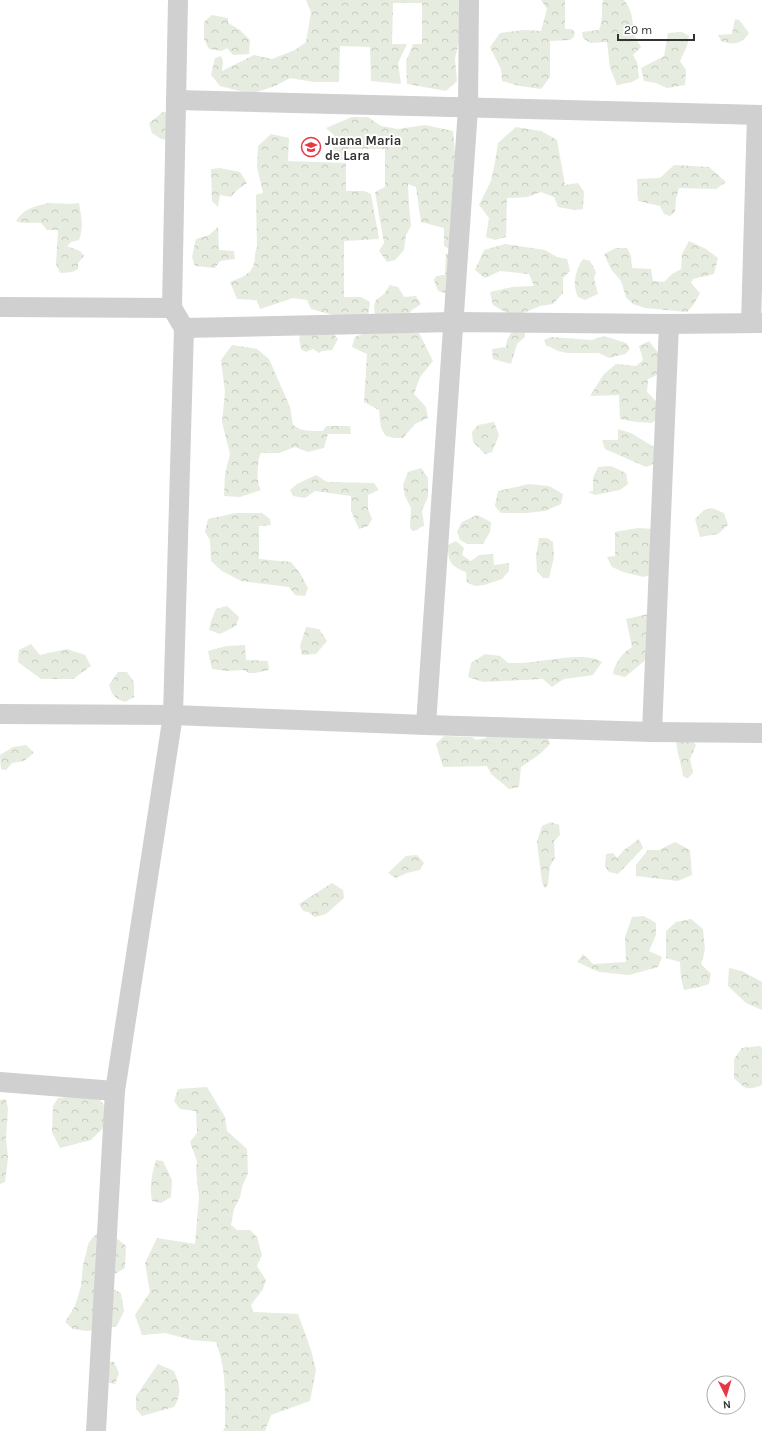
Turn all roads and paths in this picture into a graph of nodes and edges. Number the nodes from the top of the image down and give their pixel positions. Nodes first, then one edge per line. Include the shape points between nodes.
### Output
1 (178, 0) edge
2 (469, 0) edge
3 (176, 100) junction
4 (468, 108) junction
5 (760, 115) edge
6 (0, 306) edge
7 (172, 308) junction
8 (454, 322) junction
9 (757, 323) edge
10 (669, 324) junction
11 (184, 328) junction
12 (0, 714) edge
13 (173, 714) junction
14 (426, 725) junction
15 (652, 732) junction
16 (762, 733) edge
17 (0, 1082) edge
18 (115, 1091) junction
19 (96, 1431) edge

1 - 3 street
2 - 4 street
3 - 4 street
3 - 7 street
4 - 5 street
4 - 8 street
5 - 9 street
6 - 7 street
7 - 11 street
8 - 10 street
8 - 11 street
8 - 14 street
9 - 10 street
10 - 15 street
11 - 13 street
12 - 13 street
13 - 14 street
13 - 18 street
14 - 15 street
15 - 16 street
17 - 18 street
18 - 19 street

